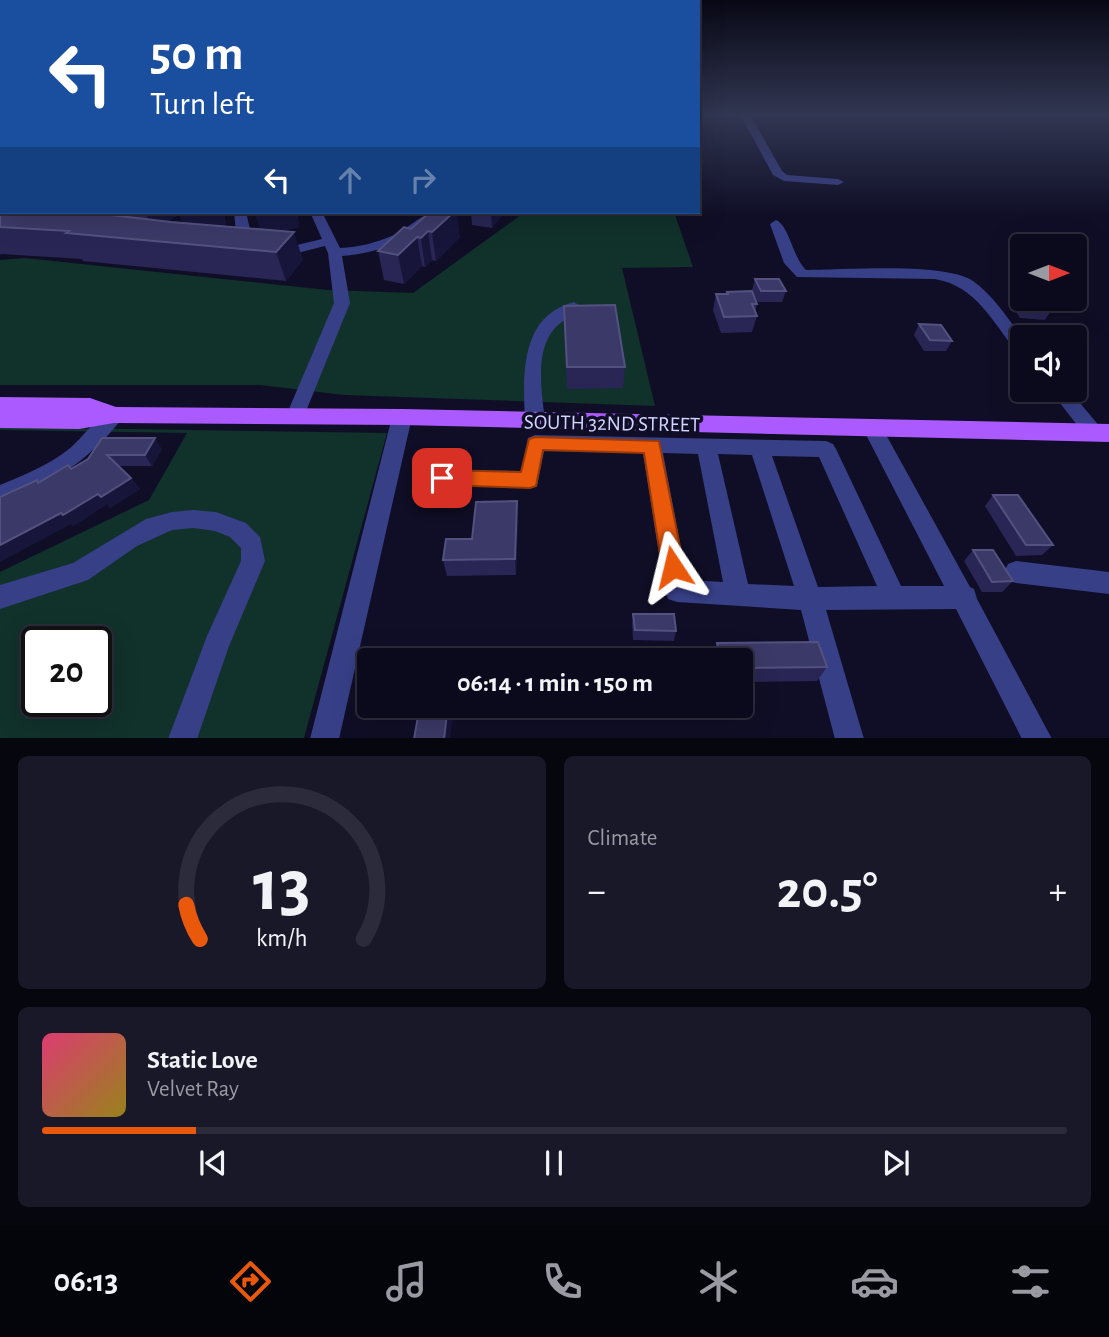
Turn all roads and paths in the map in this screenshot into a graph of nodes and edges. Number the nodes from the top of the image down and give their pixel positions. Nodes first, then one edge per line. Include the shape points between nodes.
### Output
1 (764, 148) edge
2 (838, 183) dead end
3 (240, 214) edge
4 (317, 214) edge
5 (434, 214) edge
6 (776, 224) dead end
7 (332, 247) junction
8 (574, 307) edge
9 (1010, 333) edge
10 (1071, 402) edge
11 (0, 405) edge
12 (114, 415) junction
13 (295, 416) junction
14 (402, 417) junction
15 (0, 421) edge
16 (535, 421) junction
17 (872, 427) junction
18 (1102, 433) edge
19 (706, 445) junction
20 (652, 446) junction
21 (759, 446) junction
22 (442, 478) dead end
23 (0, 495) edge
24 (1016, 572) dead end
25 (1109, 583) edge
26 (738, 594) junction
27 (0, 597) edge
28 (965, 597) junction
29 (810, 598) junction
30 (894, 598) junction
31 (182, 738) edge
32 (324, 738) edge
33 (850, 738) edge
34 (1038, 738) edge

1 - 2 street via 783,178
3 - 7 street via 237,234 248,245 293,250
4 - 7 street
5 - 7 street via 421,227 386,244 360,252
6 - 9 street via 791,263 803,274 955,279 979,296
7 - 13 street via 342,303
8 - 16 street via 547,326 540,340 533,362
10 - 18 street
11 - 12 main road, SOUTH 32ND STREET via 90,406
12 - 13 main road, SOUTH 32ND STREET
12 - 15 main road, SOUTH 32ND STREET via 79,421
12 - 23 street via 87,448 56,470
13 - 14 main road, SOUTH 32ND STREET
14 - 16 main road, SOUTH 32ND STREET
14 - 32 street
16 - 17 main road, SOUTH 32ND STREET
17 - 18 main road, SOUTH 32ND STREET
17 - 28 street
19 - 20 street
19 - 21 street
19 - 26 street
20 - 22 street via 535,443 530,480
20 - 26 street via 677,591
21 - 29 street
21 - 30 street via 826,449
24 - 25 street
26 - 29 street
27 - 31 street via 80,572 129,539 172,521 216,522 247,536 253,561
28 - 30 street
28 - 34 street
29 - 30 street
29 - 33 street

